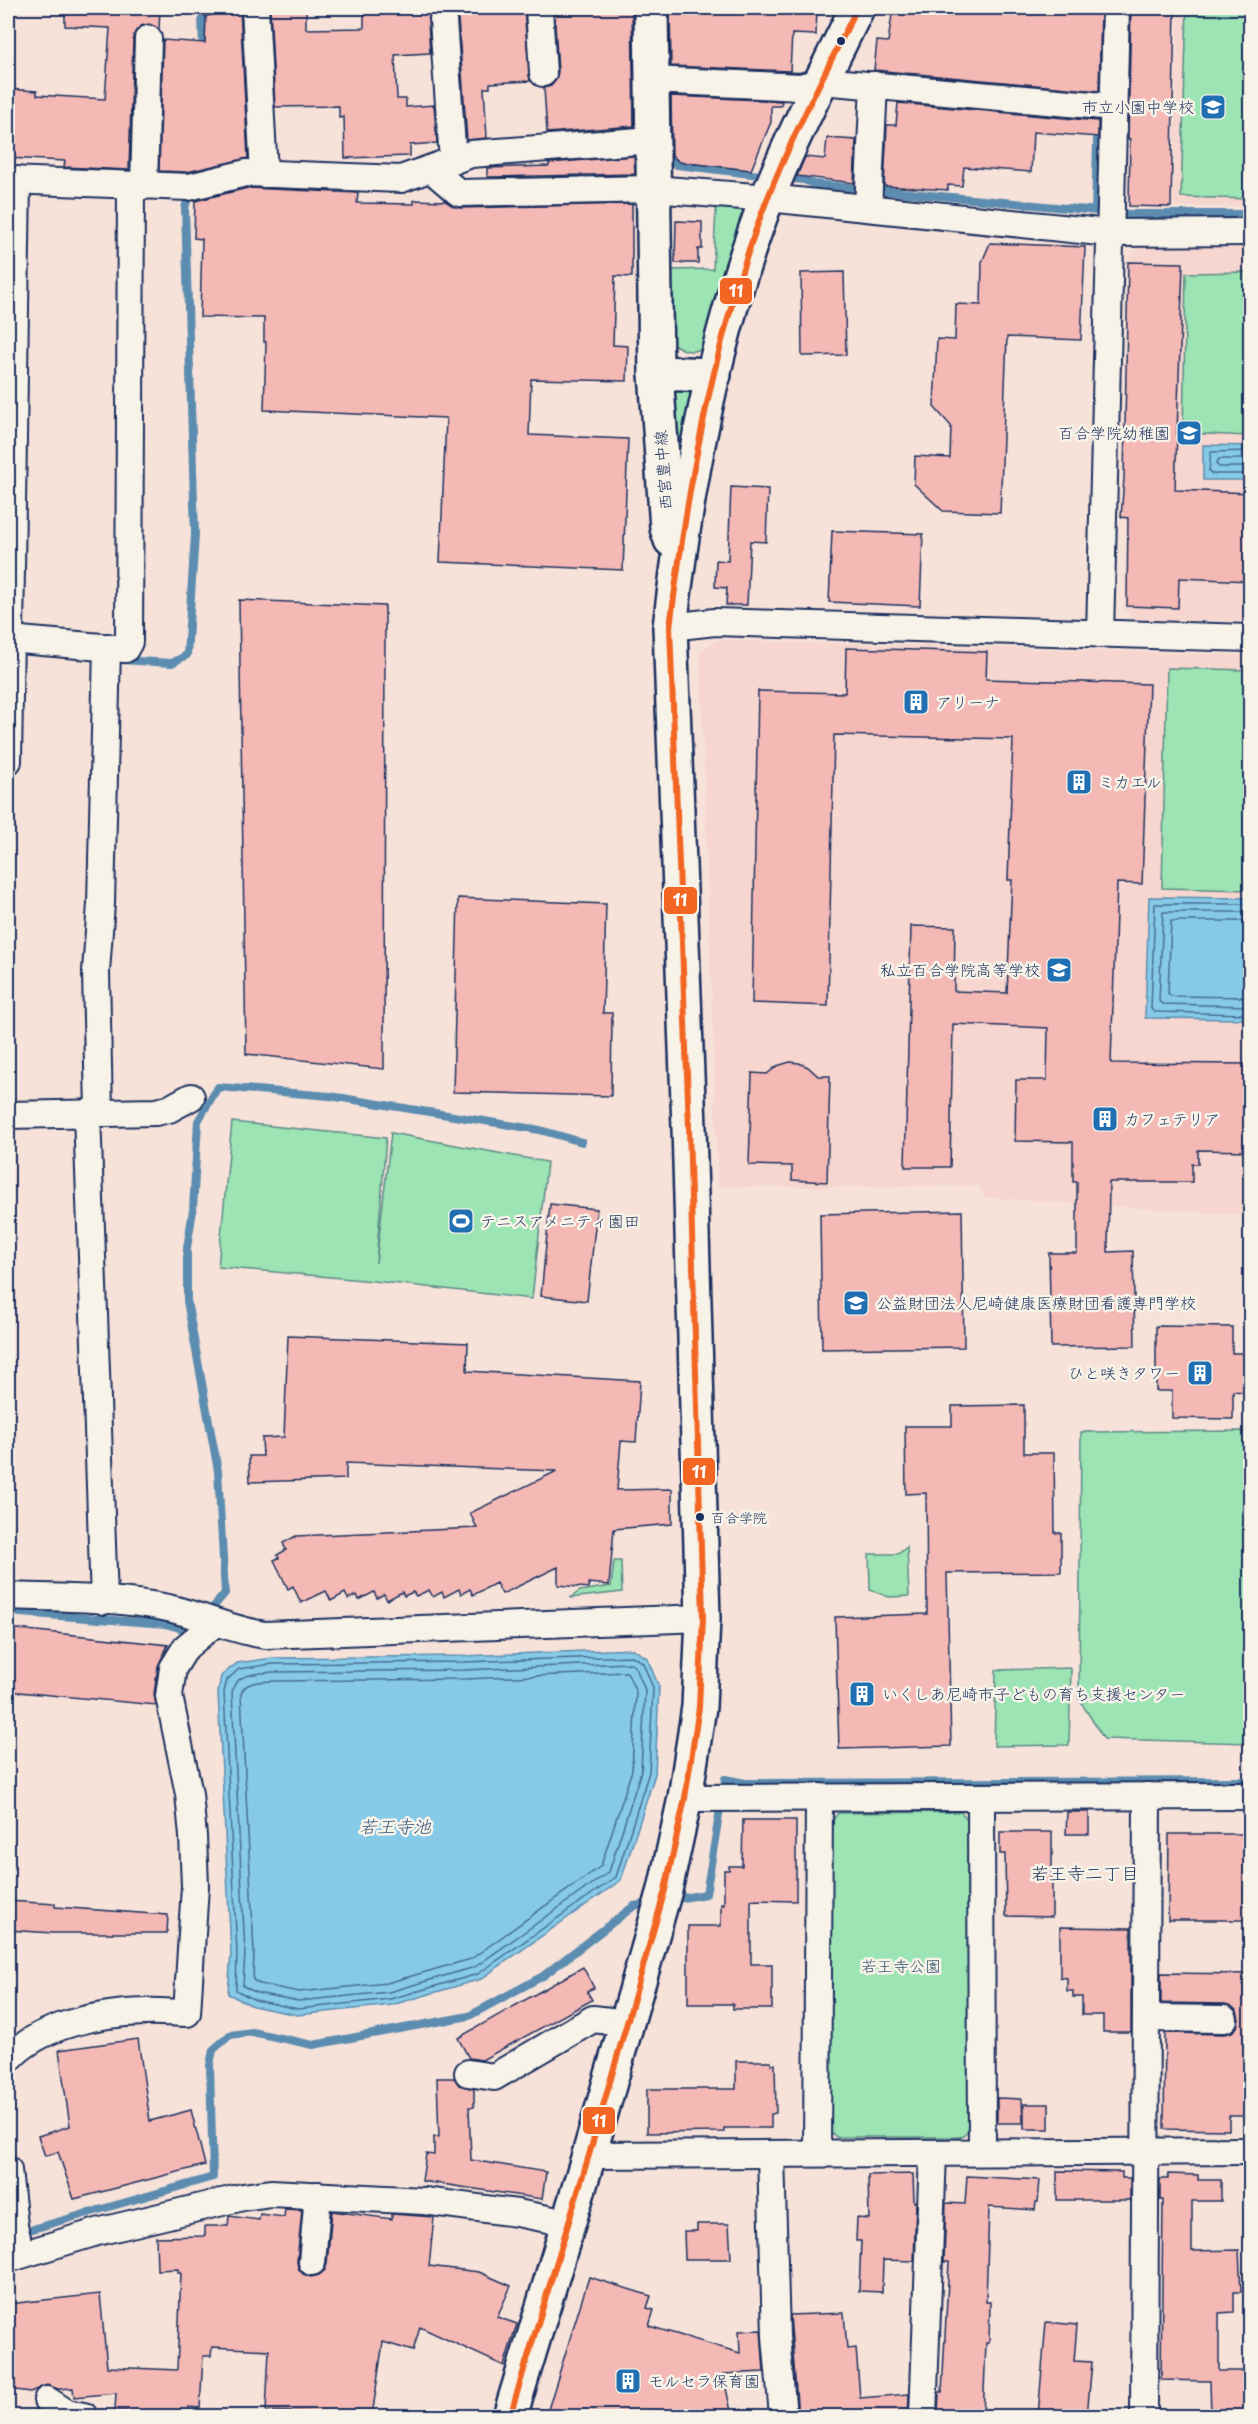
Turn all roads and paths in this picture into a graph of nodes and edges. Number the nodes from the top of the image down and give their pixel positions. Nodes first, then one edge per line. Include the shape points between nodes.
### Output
1 (255, 8) edge
2 (539, 8) edge
3 (651, 8) edge
4 (857, 8) edge
5 (1116, 8) edge
6 (443, 20) dead end
7 (148, 39) dead end
8 (543, 73) dead end
9 (651, 80) junction
10 (822, 81) junction
11 (874, 85) junction
12 (1114, 107) junction
13 (652, 140) junction
14 (442, 165) junction
15 (264, 174) junction
16 (12, 180) edge
17 (138, 186) junction
18 (653, 189) junction
19 (768, 198) junction
20 (868, 208) junction
21 (1251, 232) edge
22 (1110, 233) junction
23 (657, 373) junction
24 (714, 375) junction
25 (678, 558) junction
26 (670, 627) junction
27 (1100, 634) junction
28 (1251, 638) edge
29 (8, 639) edge
30 (107, 647) junction
31 (8, 761) edge
32 (191, 1097) dead end
33 (93, 1113) junction
34 (8, 1115) edge
35 (8, 1596) edge
36 (104, 1600) junction
37 (703, 1618) junction
38 (215, 1623) junction
39 (1147, 1796) junction
40 (1251, 1796) edge
41 (819, 1797) junction
42 (981, 1797) junction
43 (685, 1798) junction
44 (1146, 2018) junction
45 (1224, 2019) dead end
46 (627, 2023) junction
47 (8, 2060) edge
48 (468, 2073) dead end
49 (1251, 2151) edge
50 (982, 2152) junction
51 (1146, 2152) junction
52 (817, 2153) junction
53 (771, 2154) junction
54 (933, 2154) junction
55 (589, 2155) junction
56 (8, 2170) edge
57 (318, 2195) junction
58 (568, 2223) junction
59 (15, 2246) edge
60 (312, 2262) dead end
61 (47, 2400) dead end
62 (84, 2416) edge
63 (510, 2416) edge
64 (783, 2416) edge
65 (923, 2416) edge
66 (1144, 2416) edge

1 - 15 street
2 - 8 street
3 - 9 main road, 西宮豊中線
4 - 10 main road
5 - 12 street
6 - 14 street
7 - 17 street
9 - 10 street via 801,87
9 - 13 main road, 西宮豊中線
10 - 11 street
10 - 19 main road
11 - 12 street
11 - 20 street
12 - 22 street
13 - 14 street via 471,154
13 - 18 main road, 西宮豊中線
14 - 15 street via 401,180
14 - 18 street via 459,193
15 - 17 street via 246,173 189,187
16 - 17 street
16 - 29 street
17 - 30 street via 129,642 126,649
18 - 19 street
18 - 23 main road, 西宮豊中線
19 - 20 street
19 - 24 main road via 738,282
20 - 22 street
21 - 22 street
22 - 27 street
23 - 24 main road
23 - 25 main road, 西宮豊中線 via 667,528
24 - 25 main road
25 - 26 main road, 西宮豊中線
26 - 27 street via 715,622
26 - 37 main road, 西宮豊中線
27 - 28 street
29 - 30 street
29 - 31 street
30 - 33 street
32 - 33 street via 156,1112
33 - 34 street
33 - 36 street
35 - 36 street
36 - 38 street via 168,1608
37 - 38 street via 265,1635
37 - 43 main road, 西宮豊中線 via 699,1707
38 - 47 street via 186,1647 172,1668 169,1696 189,1794 193,1836 195,1886 187,2013 145,2012 77,2022 19,2047
39 - 40 street
39 - 42 street
39 - 44 street
41 - 42 street
41 - 43 street
41 - 52 street
42 - 50 street
43 - 46 main road, 西宮豊中線 via 662,1900
44 - 45 street
44 - 51 street
46 - 48 street via 593,2019 494,2077
46 - 55 main road, 西宮豊中線
49 - 51 street
50 - 51 street
50 - 54 street
51 - 66 street
52 - 53 street
52 - 54 street
53 - 55 street
53 - 64 street via 776,2336
54 - 65 street
55 - 58 main road, 西宮豊中線
56 - 59 street
57 - 58 street via 424,2201
57 - 59 street via 271,2193 243,2197 97,2232
57 - 60 street
58 - 63 main road, 西宮豊中線
61 - 62 street via 68,2414

